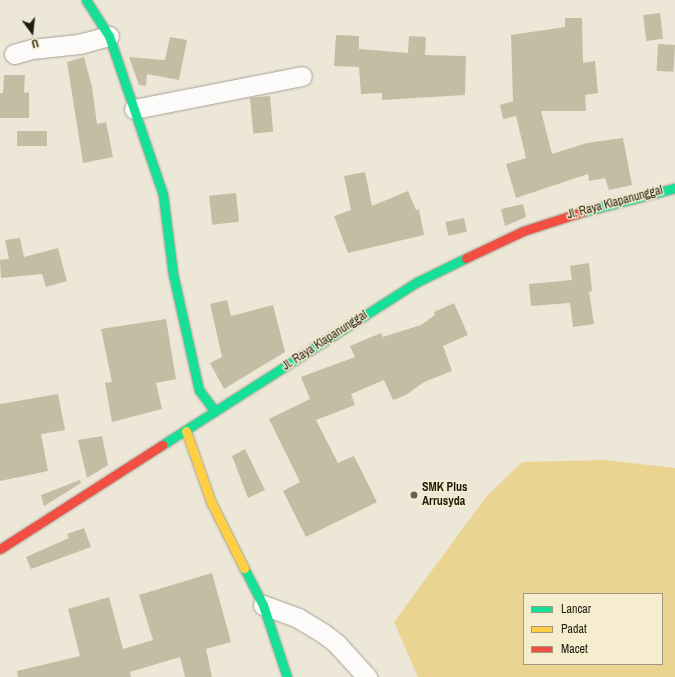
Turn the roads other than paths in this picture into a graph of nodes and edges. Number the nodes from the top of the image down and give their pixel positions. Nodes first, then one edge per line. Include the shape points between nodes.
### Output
1 (86, 0) edge
2 (108, 36) junction
3 (14, 54) dead end
4 (302, 76) dead end
5 (134, 109) junction
6 (675, 188) edge
7 (215, 411) junction
8 (186, 430) junction
9 (0, 549) edge
10 (263, 605) junction
11 (287, 677) edge
12 (367, 677) edge

1 - 2 street
2 - 3 street via 79,44 32,49
2 - 5 street
4 - 5 street
5 - 7 street via 163,195 173,274 199,390
6 - 7 street, Jl. Raya Klapanunggal via 617,200 523,231 417,282
7 - 8 street, Jl. Raya Klapanunggal
8 - 9 street, Jl. Raya Klapanunggal
8 - 10 street via 211,502
10 - 11 street
10 - 12 street via 298,618 323,633 342,648

